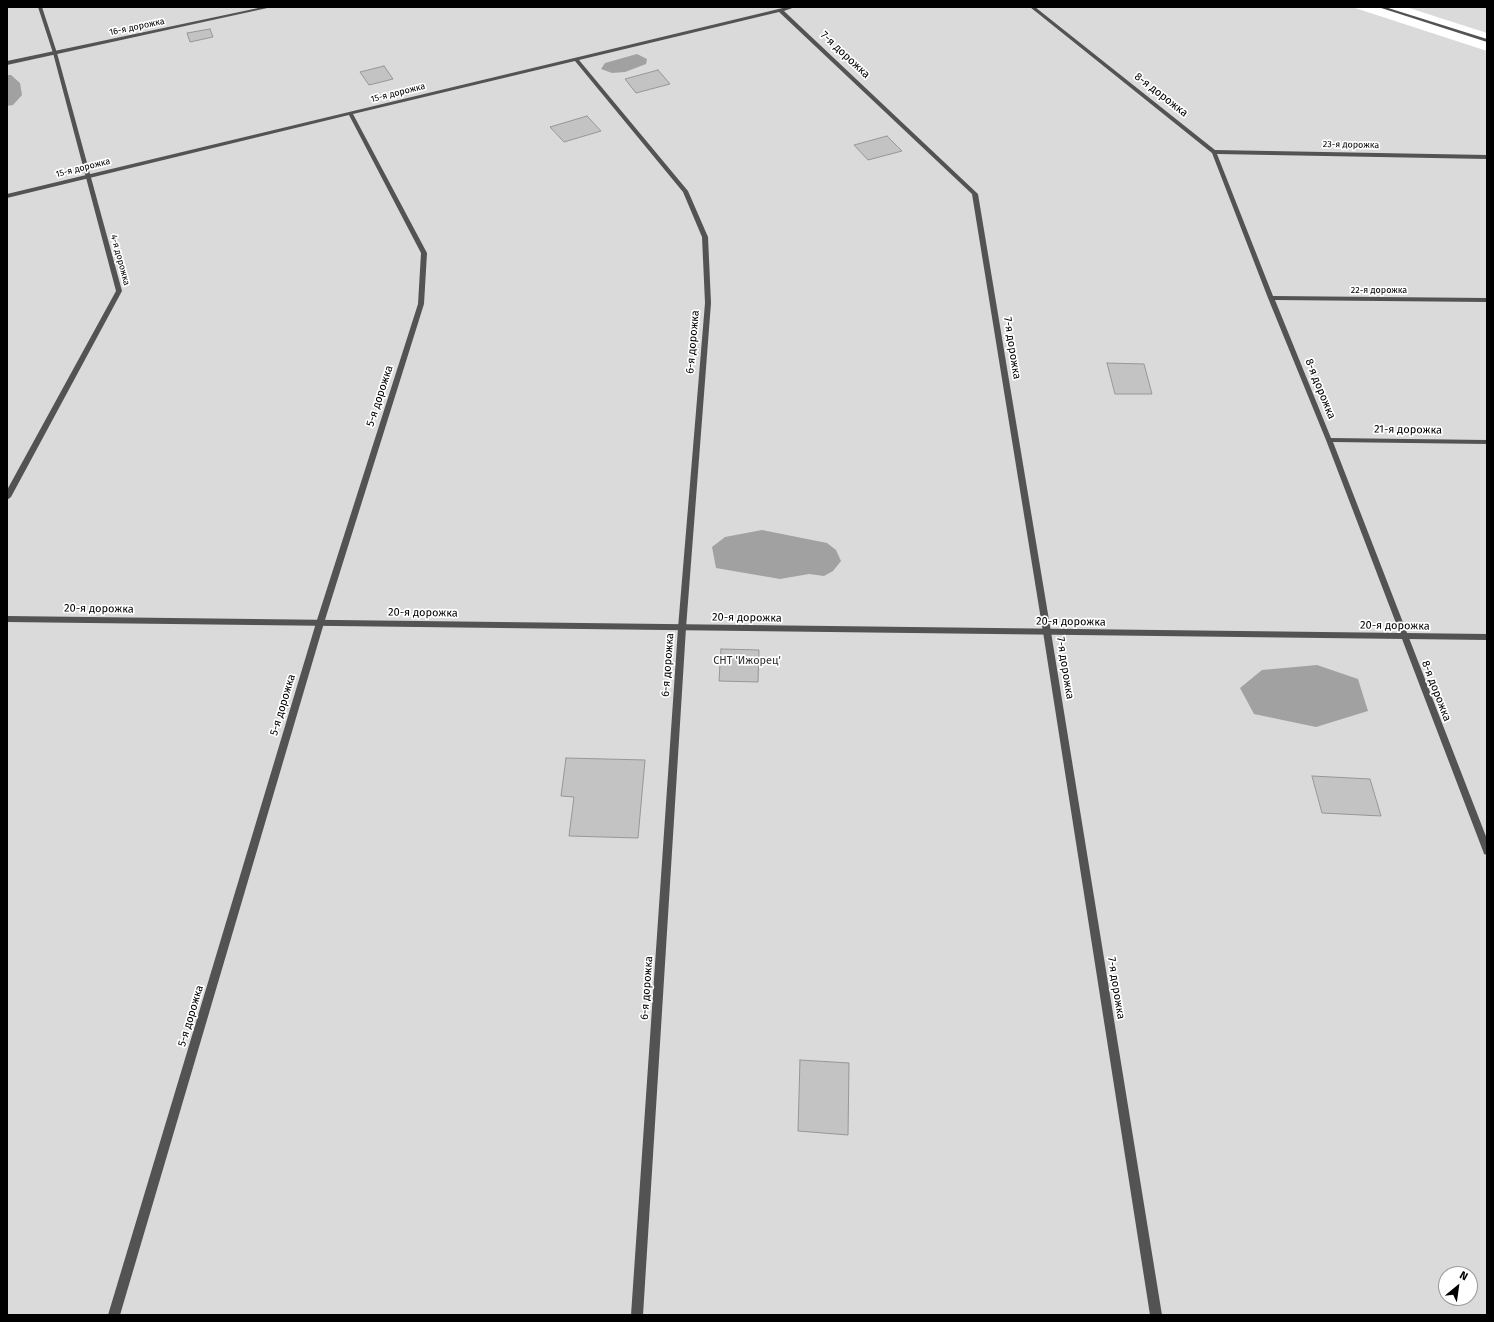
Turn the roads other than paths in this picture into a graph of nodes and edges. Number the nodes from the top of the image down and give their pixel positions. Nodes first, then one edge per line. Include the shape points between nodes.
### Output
1 (40, 7) edge
2 (270, 7) edge
3 (793, 7) edge
4 (1032, 7) edge
5 (1380, 7) edge
6 (780, 10) junction
7 (1487, 41) edge
8 (55, 53) junction
9 (576, 59) junction
10 (7, 63) edge
11 (350, 114) junction
12 (1214, 152) junction
13 (1487, 157) edge
14 (88, 176) junction
15 (7, 196) edge
16 (1271, 298) junction
17 (1487, 300) edge
18 (1329, 440) junction
19 (1487, 442) edge
20 (7, 497) edge
21 (7, 619) edge
22 (320, 623) junction
23 (682, 628) junction
24 (1047, 632) junction
25 (1404, 637) junction
26 (1487, 637) edge
27 (1487, 852) edge
28 (114, 1315) edge
29 (637, 1315) edge
30 (1156, 1315) edge

1 - 8 street, 4-я дорожка
2 - 8 street, 16-я дорожка
3 - 6 street, 15-я дорожка
4 - 12 street, 8-я дорожка
5 - 7 street
6 - 9 street, 15-я дорожка
6 - 24 street, 7-я дорожка via 975,194
8 - 10 street, 16-я дорожка
8 - 14 street, 4-я дорожка
9 - 11 street, 15-я дорожка
9 - 23 street, 6-я дорожка via 686,192 705,238 708,303
11 - 14 street, 15-я дорожка
11 - 22 street, 5-я дорожка via 424,253 421,304
12 - 13 street, 23-я дорожка
12 - 16 street, 8-я дорожка
14 - 15 street, 15-я дорожка
14 - 20 street, 4-я дорожка via 119,290
16 - 17 street, 22-я дорожка
16 - 18 street, 8-я дорожка
18 - 19 street, 21-я дорожка
18 - 25 street, 8-я дорожка
21 - 22 street, 20-я дорожка
22 - 23 street, 20-я дорожка
22 - 28 street, 5-я дорожка
23 - 24 street, 20-я дорожка
23 - 29 street, 6-я дорожка
24 - 25 street, 20-я дорожка
24 - 30 street, 7-я дорожка
25 - 26 street, 20-я дорожка
25 - 27 street, 8-я дорожка

